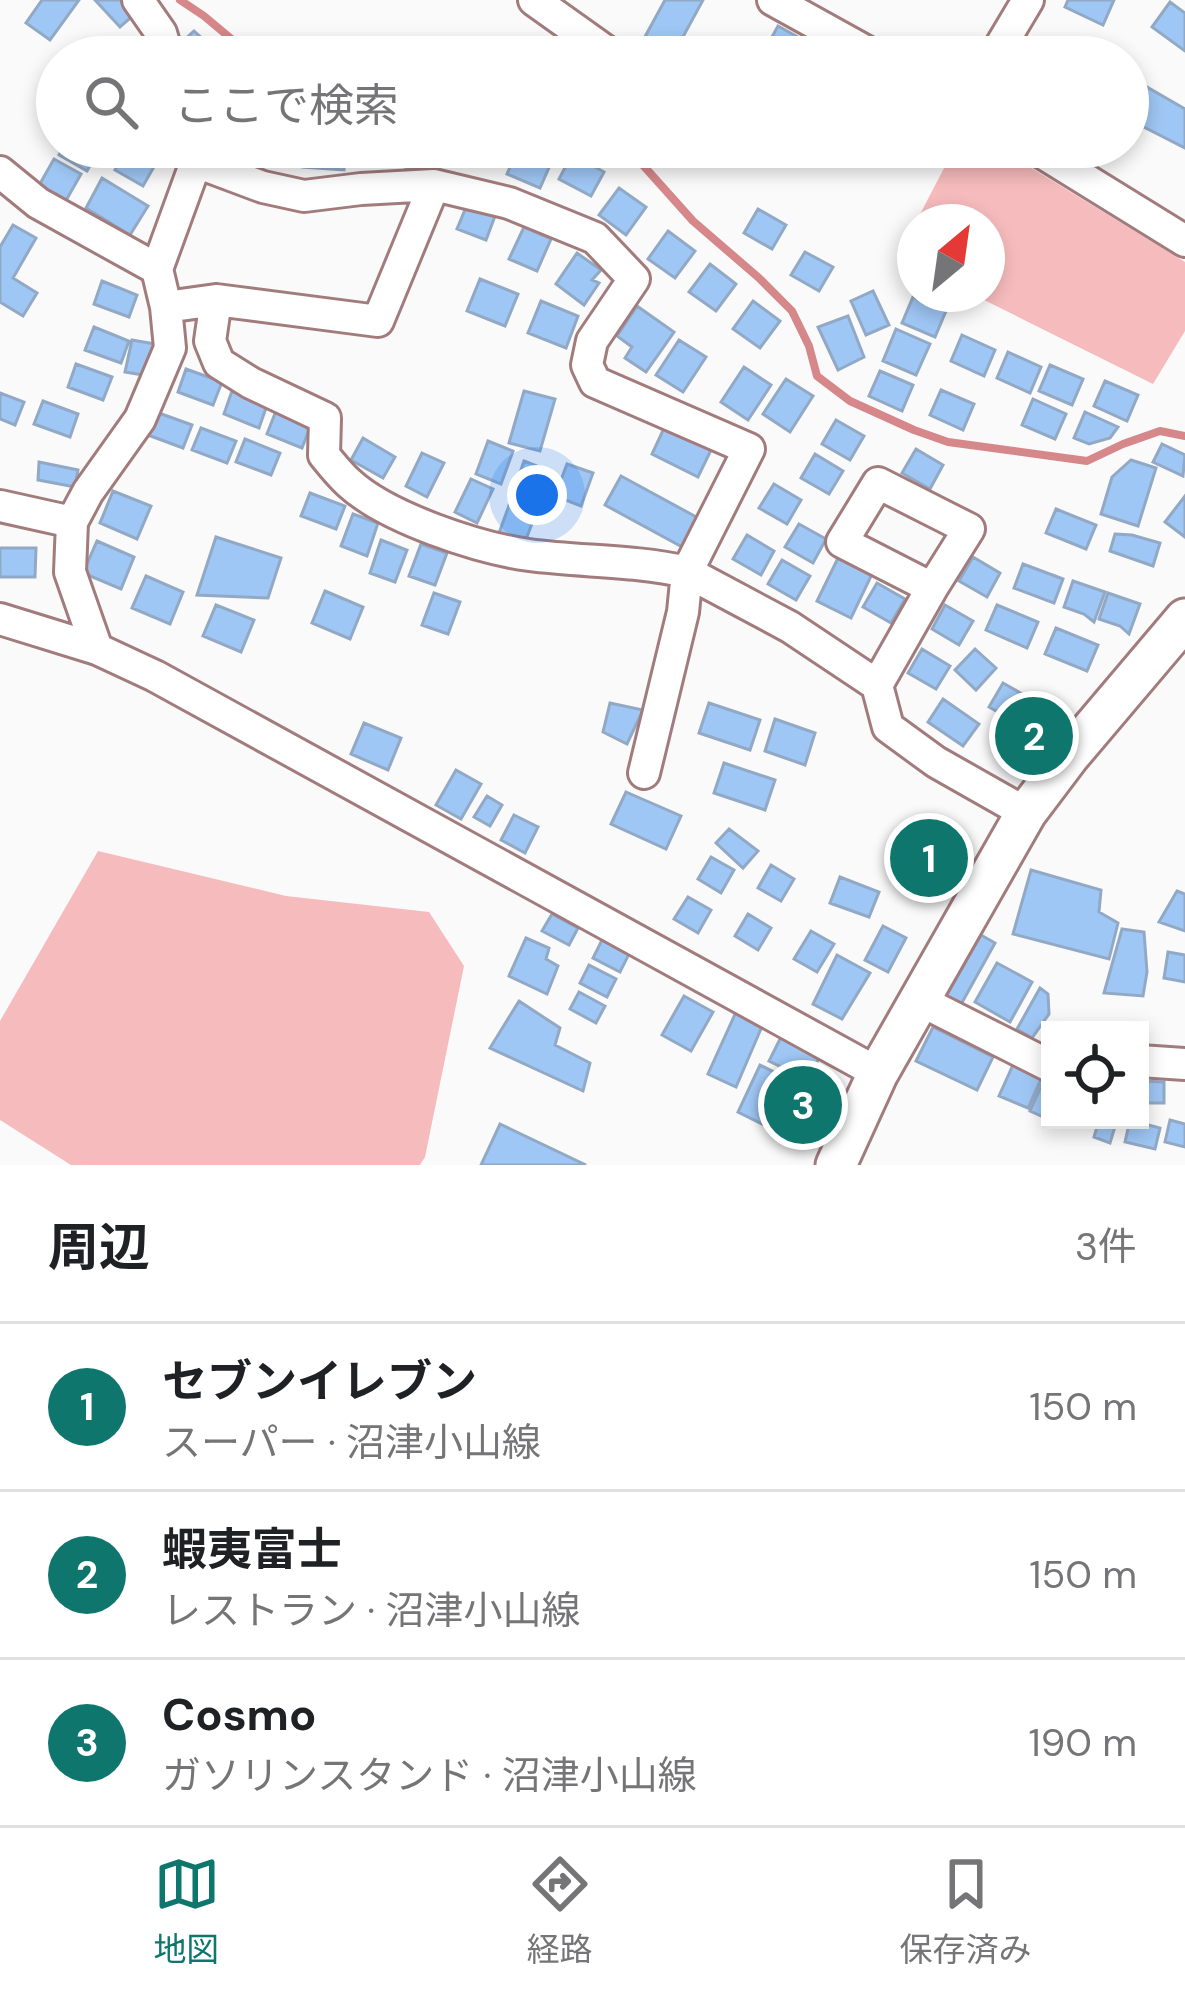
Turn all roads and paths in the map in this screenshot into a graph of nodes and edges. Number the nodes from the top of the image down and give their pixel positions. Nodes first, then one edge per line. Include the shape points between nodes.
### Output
1 (138, 0) edge
2 (534, 0) edge
3 (773, 0) edge
4 (1028, 0) edge
5 (162, 36) edge
6 (584, 36) edge
7 (838, 36) edge
8 (1007, 36) edge
9 (192, 168) edge
10 (223, 168) edge
11 (1068, 168) edge
12 (0, 172) edge
13 (434, 184) junction
14 (1185, 241) edge
15 (157, 269) junction
16 (216, 300) junction
17 (166, 307) junction
18 (0, 506) edge
19 (72, 522) junction
20 (687, 572) junction
21 (932, 588) dead end
22 (0, 619) edge
23 (1185, 619) edge
24 (97, 649) junction
25 (878, 685) junction
26 (644, 773) dead end
27 (1026, 813) junction
28 (919, 1000) junction
29 (1041, 1061) edge
30 (1149, 1061) edge
31 (1185, 1064) edge
32 (878, 1073) junction
33 (836, 1165) edge

1 - 5 street
2 - 6 street
3 - 7 street
4 - 8 street
9 - 15 street
10 - 13 street via 304,196
11 - 14 street
12 - 15 street via 38,203
13 - 16 street via 378,321
13 - 20 street via 595,238 634,279 592,341 587,365 595,382 749,449
15 - 17 street
16 - 17 street
16 - 20 street via 210,341 219,362 325,418 324,455 377,503 458,539 529,555
17 - 19 street via 170,348 140,419
18 - 19 street
19 - 24 street via 70,572
20 - 25 street
20 - 26 street
21 - 25 street
22 - 24 street
23 - 27 main road
24 - 32 street
25 - 27 street via 888,727
27 - 28 main road
28 - 29 street
28 - 32 main road
30 - 31 street
32 - 33 main road

